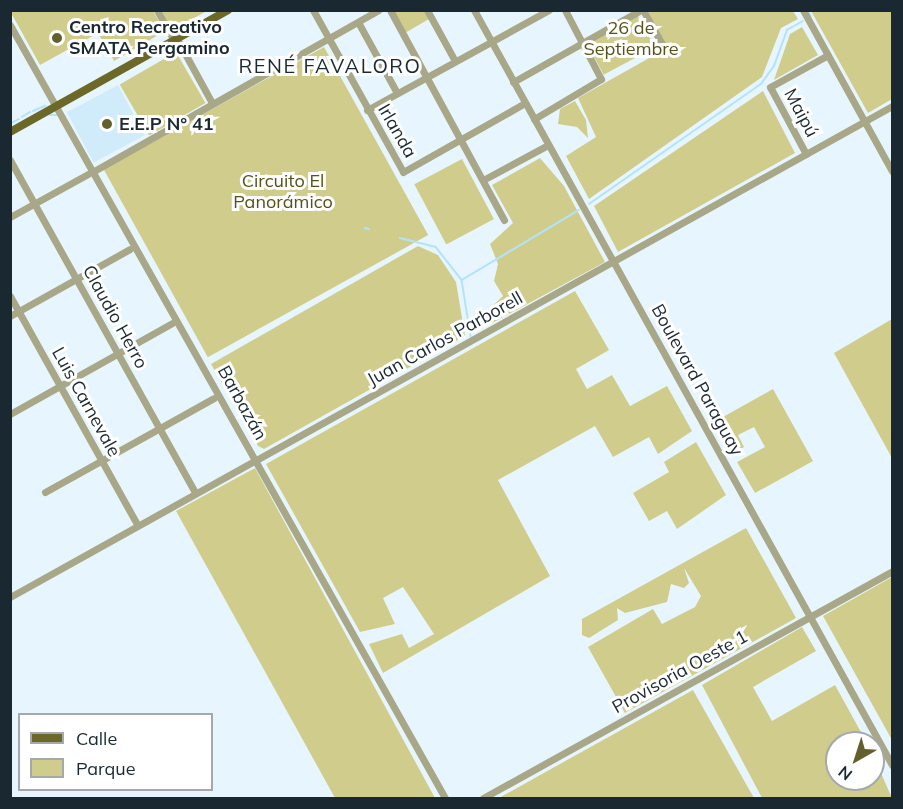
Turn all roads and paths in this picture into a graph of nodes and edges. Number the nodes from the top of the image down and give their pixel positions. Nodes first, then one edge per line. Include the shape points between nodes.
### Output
1 (157, 10) edge
2 (228, 10) edge
3 (313, 10) edge
4 (379, 10) edge
5 (390, 10) edge
6 (428, 10) edge
7 (474, 10) edge
8 (549, 10) edge
9 (565, 10) edge
10 (642, 10) edge
11 (803, 10) edge
12 (358, 22) junction
13 (10, 25) edge
14 (329, 39) junction
15 (19, 40) junction
16 (175, 40) junction
17 (491, 43) junction
18 (583, 43) junction
19 (10, 44) edge
20 (663, 46) dead end
21 (828, 55) junction
22 (455, 61) junction
23 (426, 77) junction
24 (513, 81) junction
25 (397, 93) junction
26 (212, 103) junction
27 (525, 103) junction
28 (56, 106) junction
29 (892, 106) edge
30 (367, 110) junction
31 (534, 119) junction
32 (865, 121) junction
33 (10, 132) edge
34 (461, 140) junction
35 (548, 145) junction
36 (806, 154) junction
37 (10, 160) edge
38 (892, 171) edge
39 (91, 173) junction
40 (483, 180) junction
41 (35, 204) junction
42 (10, 217) edge
43 (504, 220) dead end
44 (130, 249) dead end
45 (614, 262) junction
46 (77, 279) junction
47 (10, 296) edge
48 (19, 311) junction
49 (10, 315) edge
50 (172, 323) dead end
51 (118, 353) junction
52 (60, 386) junction
53 (214, 398) dead end
54 (10, 414) edge
55 (160, 428) junction
56 (102, 460) junction
57 (258, 462) junction
58 (194, 490) dead end
59 (45, 492) dead end
60 (136, 522) dead end
61 (892, 571) edge
62 (10, 597) edge
63 (812, 616) junction
64 (892, 765) edge
65 (445, 798) edge
66 (483, 798) edge

1 - 16 street
2 - 16 main road
3 - 14 street, Irlanda
4 - 12 street
5 - 23 street
6 - 22 street
7 - 17 street, Boulevard Paraguay
8 - 17 street
9 - 18 street
10 - 18 street
10 - 20 street
11 - 21 street
12 - 14 street
12 - 25 street
13 - 15 street, Barbazán
14 - 26 street
14 - 30 street, Irlanda
15 - 19 street
15 - 28 street, Barbazán
16 - 26 street
16 - 28 main road
17 - 22 street
17 - 24 street, Boulevard Paraguay
18 - 24 street
18 - 31 street via 601,79
21 - 32 street
21 - 36 street, Maipú via 770,87
22 - 23 street
23 - 25 street
23 - 34 street
24 - 27 street, Boulevard Paraguay
25 - 30 street
26 - 39 street
27 - 31 street, Boulevard Paraguay
27 - 34 street
28 - 33 main road
28 - 39 street, Barbazán
29 - 32 street, Juan Carlos Parborell
30 - 34 street, Irlanda via 403,172
31 - 35 street, Boulevard Paraguay
32 - 36 street, Juan Carlos Parborell
32 - 38 street
34 - 40 street
35 - 40 street
35 - 45 street, Boulevard Paraguay
36 - 45 street, Juan Carlos Parborell
37 - 41 street, Claudio Herro
39 - 41 street
39 - 57 street, Barbazán
40 - 43 street
41 - 42 street
41 - 46 street, Claudio Herro
44 - 46 street
45 - 57 street, Juan Carlos Parborell
45 - 63 street, Boulevard Paraguay
46 - 48 street
46 - 51 street, Claudio Herro
47 - 48 street, Luis Carnevale
48 - 49 street
48 - 52 street, Luis Carnevale
50 - 51 street
51 - 52 street
51 - 55 street, Claudio Herro
52 - 54 street
52 - 56 street, Luis Carnevale
53 - 55 street
55 - 56 street
55 - 58 street, Claudio Herro
56 - 59 street
56 - 60 street, Luis Carnevale
57 - 62 street, Juan Carlos Parborell
57 - 65 street, Barbazán
61 - 63 street, Provisoria Oeste 1
63 - 64 street, Boulevard Paraguay
63 - 66 street, Provisoria Oeste 1

